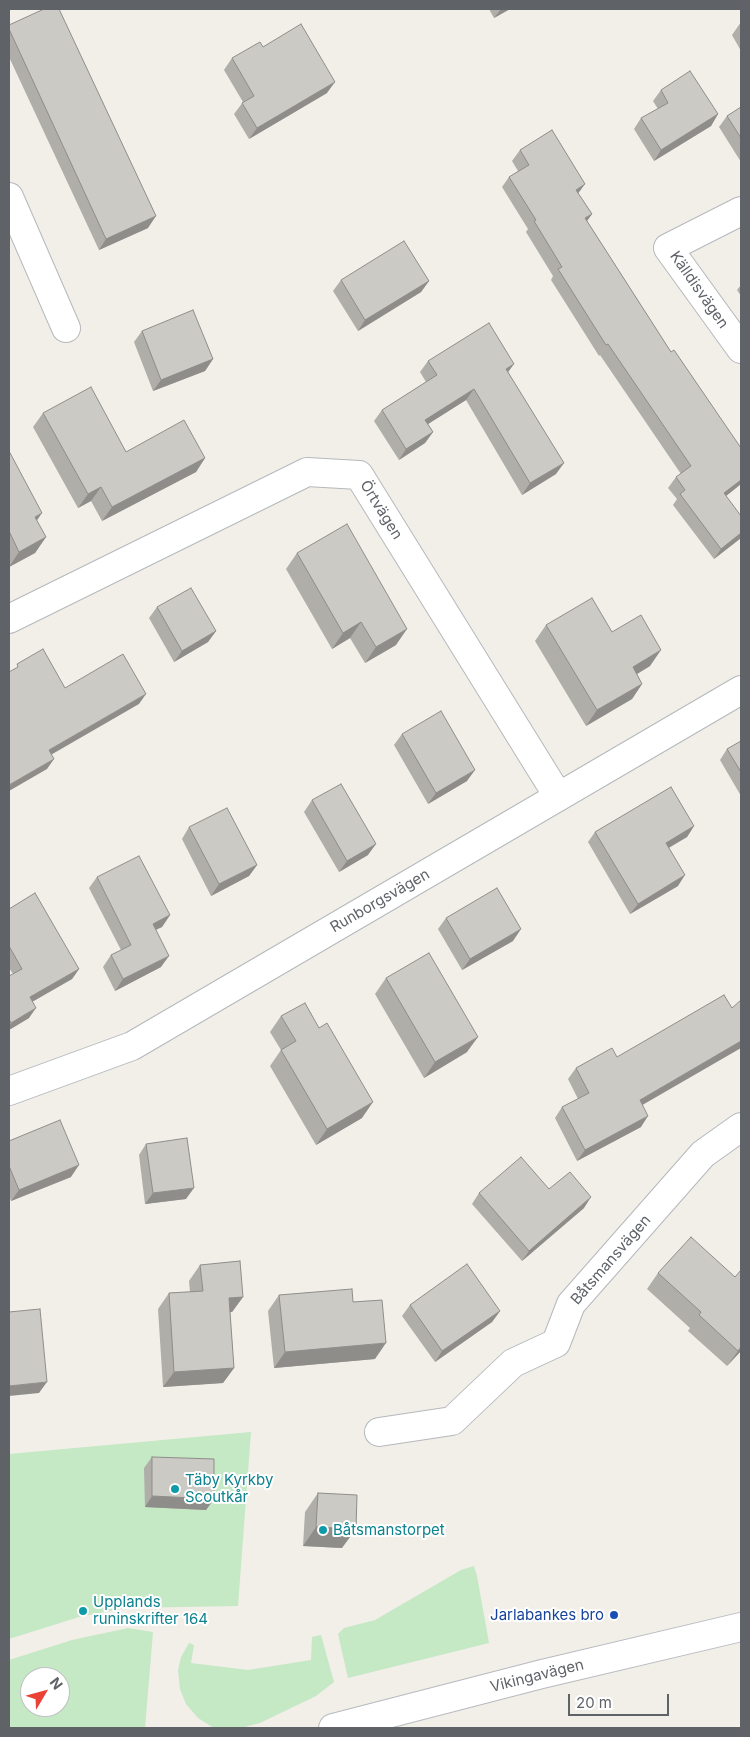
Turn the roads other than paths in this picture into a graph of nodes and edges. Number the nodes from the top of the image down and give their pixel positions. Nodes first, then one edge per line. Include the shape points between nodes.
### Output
1 (9, 197) edge
2 (741, 212) edge
3 (66, 328) dead end
4 (741, 349) edge
5 (9, 620) edge
6 (741, 690) edge
7 (558, 796) junction
8 (9, 1091) edge
9 (741, 1127) edge
10 (379, 1432) dead end
11 (741, 1626) edge
12 (333, 1728) edge

1 - 3 street
2 - 4 street, Källdisvägen via 668,248
5 - 7 street, Örtvägen via 307,472 359,475
6 - 7 street, Runborgsvägen
7 - 8 street, Runborgsvägen via 132,1046
9 - 10 street, Båtsmansvägen via 704,1154 571,1304 556,1343 513,1363 452,1421
11 - 12 street, Vikingavägen

